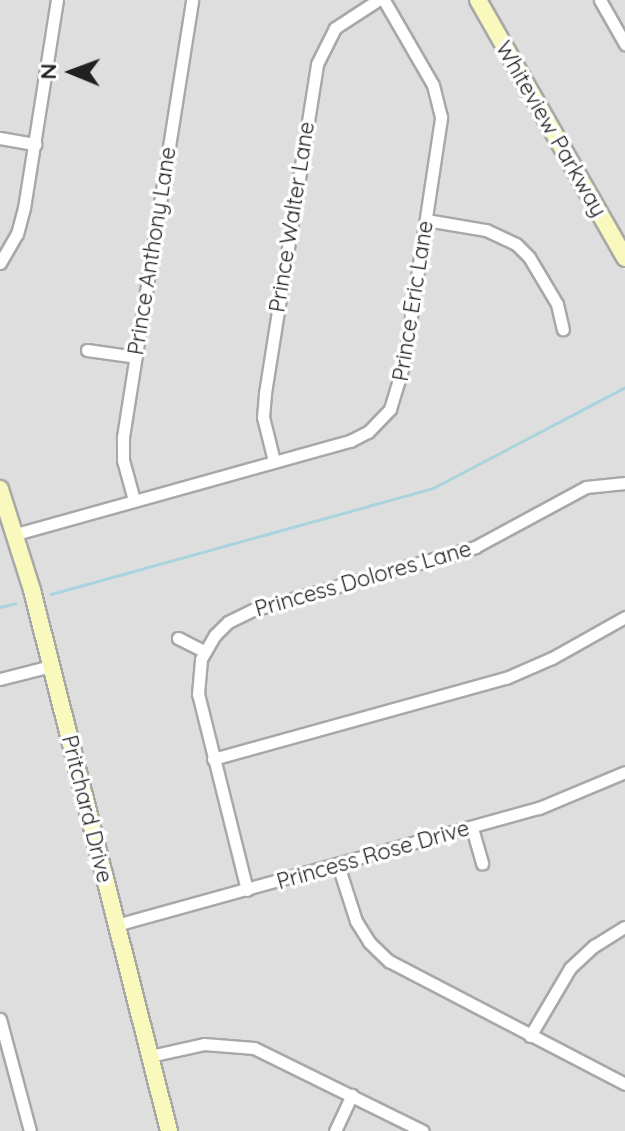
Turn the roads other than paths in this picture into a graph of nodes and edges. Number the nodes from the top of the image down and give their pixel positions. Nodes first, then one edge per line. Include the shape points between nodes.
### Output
1 (57, 0) edge
2 (192, 0) edge
3 (378, 0) edge
4 (384, 0) edge
5 (478, 0) edge
6 (600, 0) edge
7 (624, 38) edge
8 (0, 138) edge
9 (35, 144) junction
10 (426, 220) junction
11 (625, 258) edge
12 (0, 263) edge
13 (563, 329) dead end
14 (87, 350) dead end
15 (136, 357) junction
16 (274, 461) junction
17 (625, 483) edge
18 (0, 489) edge
19 (134, 500) junction
20 (16, 534) junction
21 (625, 617) edge
22 (178, 638) dead end
23 (204, 651) junction
24 (51, 666) junction
25 (0, 679) edge
26 (213, 759) junction
27 (625, 772) edge
28 (472, 828) junction
29 (482, 864) dead end
30 (338, 865) junction
31 (247, 890) junction
32 (116, 925) junction
33 (625, 927) edge
34 (0, 1019) edge
35 (530, 1036) junction
36 (150, 1056) junction
37 (14, 1073) junction
38 (0, 1077) edge
39 (625, 1084) edge
40 (352, 1095) junction
41 (30, 1131) edge
42 (169, 1131) edge
43 (335, 1131) edge
44 (423, 1131) edge

1 - 9 street
2 - 15 street, Prince Anthony Lane
3 - 16 street, Prince Walter Lane via 335,28 317,64 264,400
4 - 10 street, Prince Eric Lane via 428,76 441,110
5 - 11 street, Whiteview Parkway
6 - 7 street
8 - 9 street
9 - 12 street via 22,217
10 - 13 street via 486,230 516,244 559,307
10 - 16 street, Prince Eric Lane via 402,375 390,409 356,438
14 - 15 street
15 - 19 street, Prince Anthony Lane via 122,446
16 - 19 street, Prince Eric Lane
17 - 23 street, Princess Dolores Lane via 580,489 455,554 243,614 222,628
18 - 20 street, Pritchard Drive
19 - 20 street, Prince Eric Lane
20 - 24 street, Pritchard Drive
21 - 26 street via 506,678
22 - 23 street
23 - 26 street via 198,694
24 - 25 street
24 - 32 street, Pritchard Drive
26 - 31 street
27 - 28 street, Princess Rose Drive via 568,798
28 - 29 street
28 - 30 street, Princess Rose Drive
30 - 31 street, Princess Rose Drive
30 - 35 street via 356,921 381,954
31 - 32 street, Princess Rose Drive
32 - 36 street, Pritchard Drive
33 - 35 street via 570,968
34 - 37 street
35 - 39 street
36 - 40 street via 196,1045 246,1046
36 - 42 street, Pritchard Drive
37 - 38 street
37 - 41 street
40 - 43 street
40 - 44 street

